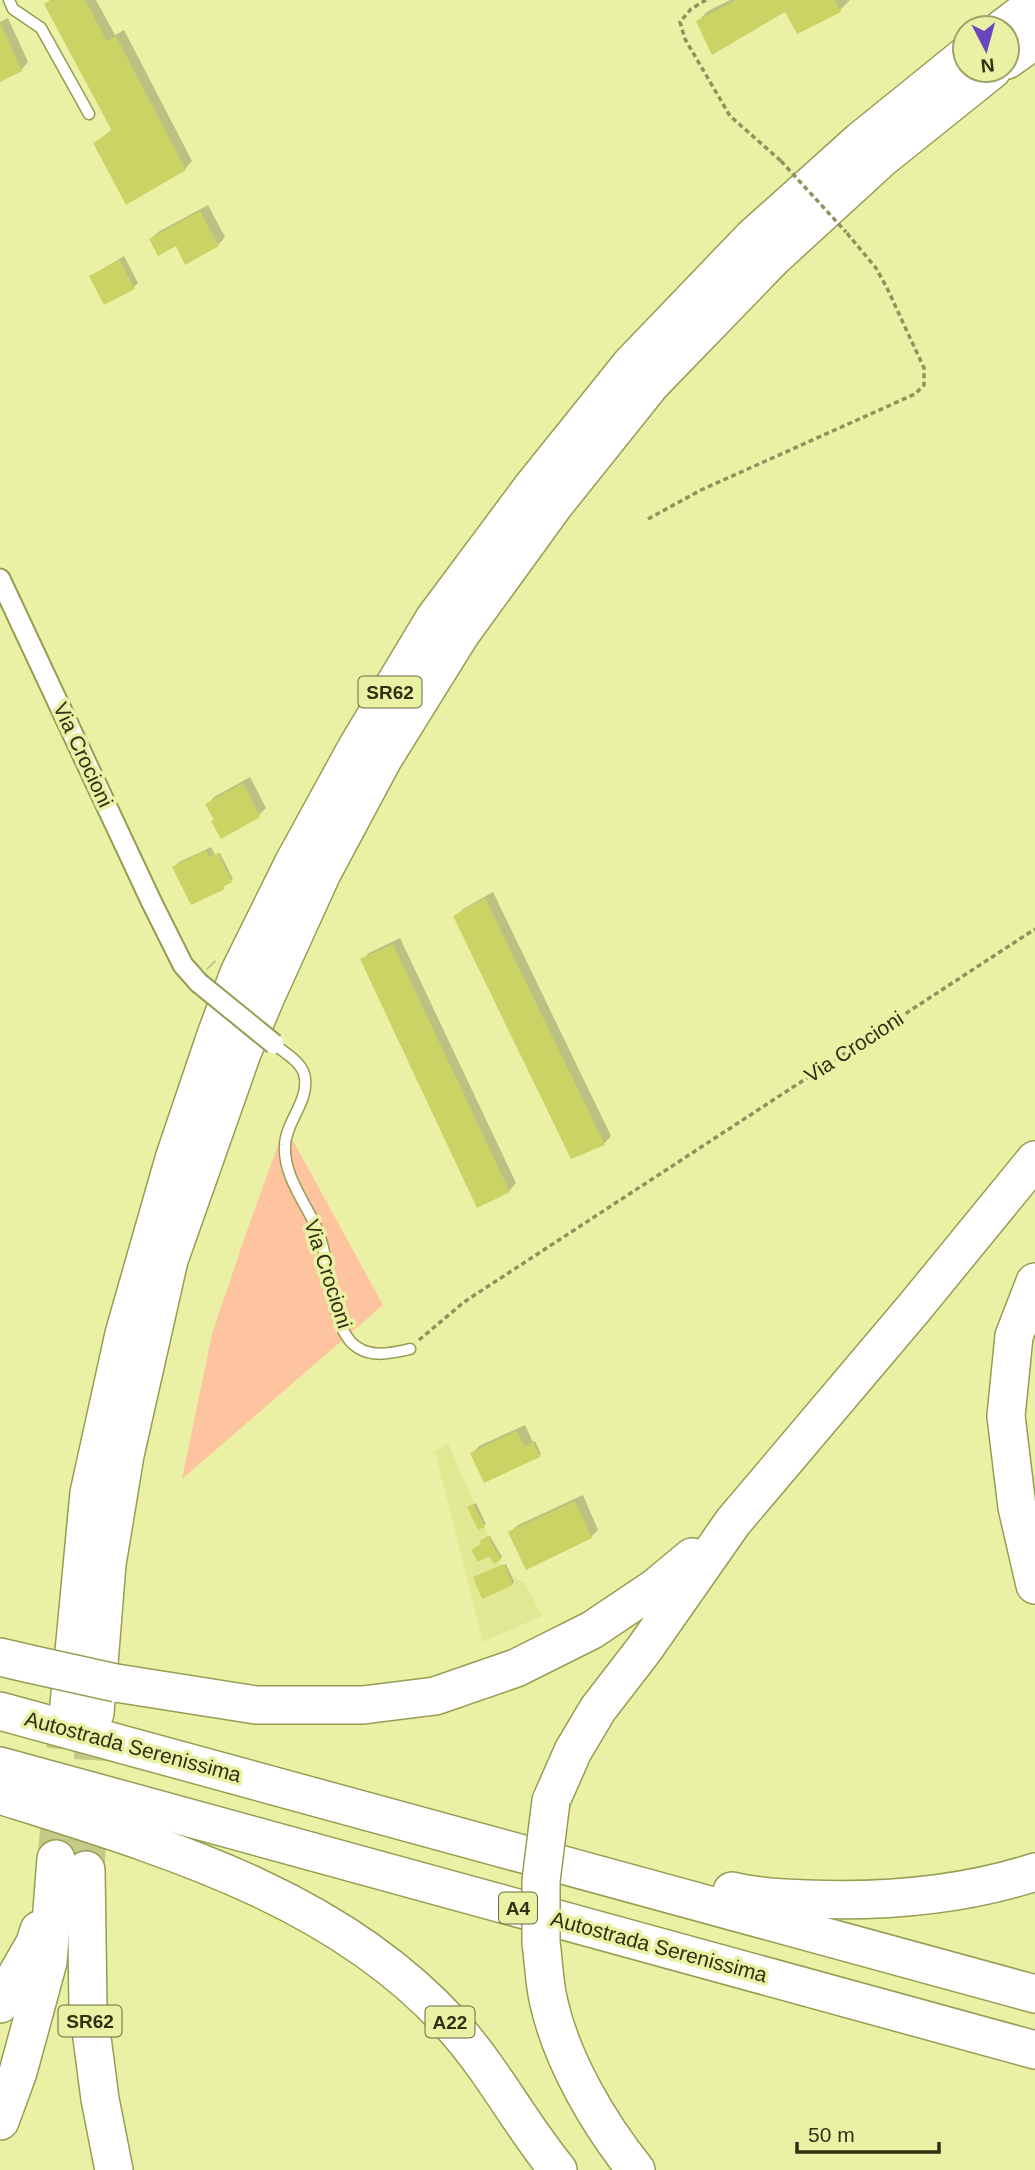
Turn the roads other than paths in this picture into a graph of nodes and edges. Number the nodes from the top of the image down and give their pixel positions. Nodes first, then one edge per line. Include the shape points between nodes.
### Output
1 (9, 0) edge
2 (951, 67) edge
3 (975, 84) edge
4 (89, 114) dead end
5 (0, 579) edge
6 (274, 1044) joint
7 (1035, 1160) edge
8 (1035, 1282) edge
9 (410, 1349) road end
10 (733, 1522) junction
11 (1035, 1585) edge
12 (15, 1661) edge
13 (0, 1711) edge
14 (0, 1766) edge
15 (0, 1795) edge
16 (341, 1804) junction
17 (65, 1871) junction
18 (1035, 1872) edge
19 (1035, 1994) edge
20 (0, 2004) edge
21 (1035, 2050) edge
22 (0, 2121) edge
23 (538, 2155) edge
24 (114, 2170) edge
25 (558, 2170) edge
26 (636, 2170) edge

1 - 4 lane via 13,9 41,28
2 - 3 highway, SR62 via 752,238 631,363 434,619 294,862 239,973 174,1158 124,1334 89,1493 82,1709 122,1469 169,1260 267,994 322,873 383,759 466,626 650,384 783,249 881,159
5 - 6 street, Via Crocioni, bridge via 183,965 199,984
6 - 9 lane, Via Crocioni via 302,1067 306,1080 288,1131 286,1157 318,1231 339,1321 350,1341 362,1350 375,1355
7 - 10 highway
8 - 11 highway via 1014,1336 1006,1416 1017,1507
10 - 12 highway, bridge via 656,1587 592,1630 516,1668 435,1696 363,1705 256,1705 116,1684
10 - 26 highway, bridge via 598,1709 551,1801 541,1881 541,1943 549,2002 562,2043 590,2102
13 - 16 highway, Autostrada Serenissima
14 - 21 highway, Autostrada Serenissima / A4
15 - 23 highway, A22 via 200,1861 338,1931 388,1967 452,2024 493,2077
16 - 18 highway via 528,1838 746,1894 874,1900 998,1884
16 - 19 highway, Autostrada Serenissima
17 - 20 highway via 35,1943
17 - 22 highway, SR62 via 48,1962
17 - 24 highway, SR62
23 - 25 highway, A22

